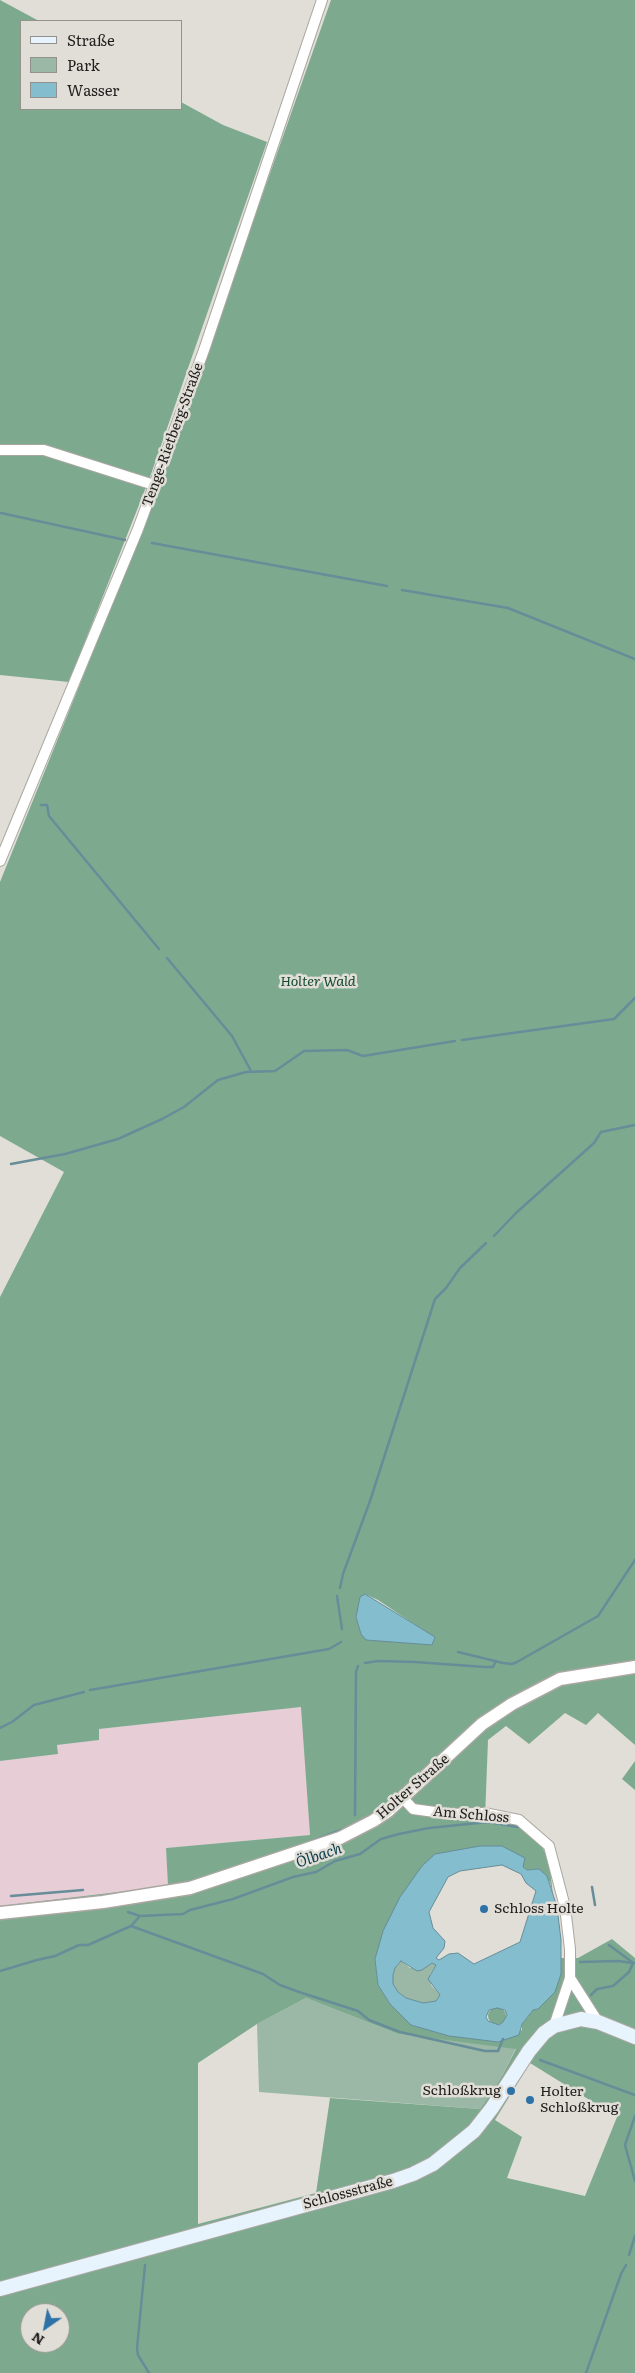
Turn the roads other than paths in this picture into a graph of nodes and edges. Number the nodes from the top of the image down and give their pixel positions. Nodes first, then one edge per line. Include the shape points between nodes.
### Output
1 (322, 0) edge
2 (0, 450) edge
3 (154, 485) junction
4 (0, 861) edge
5 (635, 1667) edge
6 (403, 1798) junction
7 (0, 1913) edge
8 (570, 1978) junction
9 (598, 2022) junction
10 (554, 2026) junction
11 (635, 2037) edge
12 (0, 2288) edge

1 - 3 street, Tenge-Rietberg-Straße via 204,350
2 - 3 street via 44,450
3 - 4 street, Tenge-Rietberg-Straße via 129,554
5 - 6 street, Holter Straße via 560,1680 512,1704 482,1724
6 - 7 street, Holter Straße via 373,1822 340,1838 190,1888 103,1902
6 - 8 street, Am Schloss via 413,1809 449,1814 484,1813 519,1820 549,1846 565,1907
8 - 9 street
8 - 10 street, Am Schloss
9 - 10 main road, Schlossstraße via 582,2019
9 - 11 main road, Schlossstraße
10 - 12 main road, Schlossstraße via 529,2051 474,2131 433,2164 413,2174

